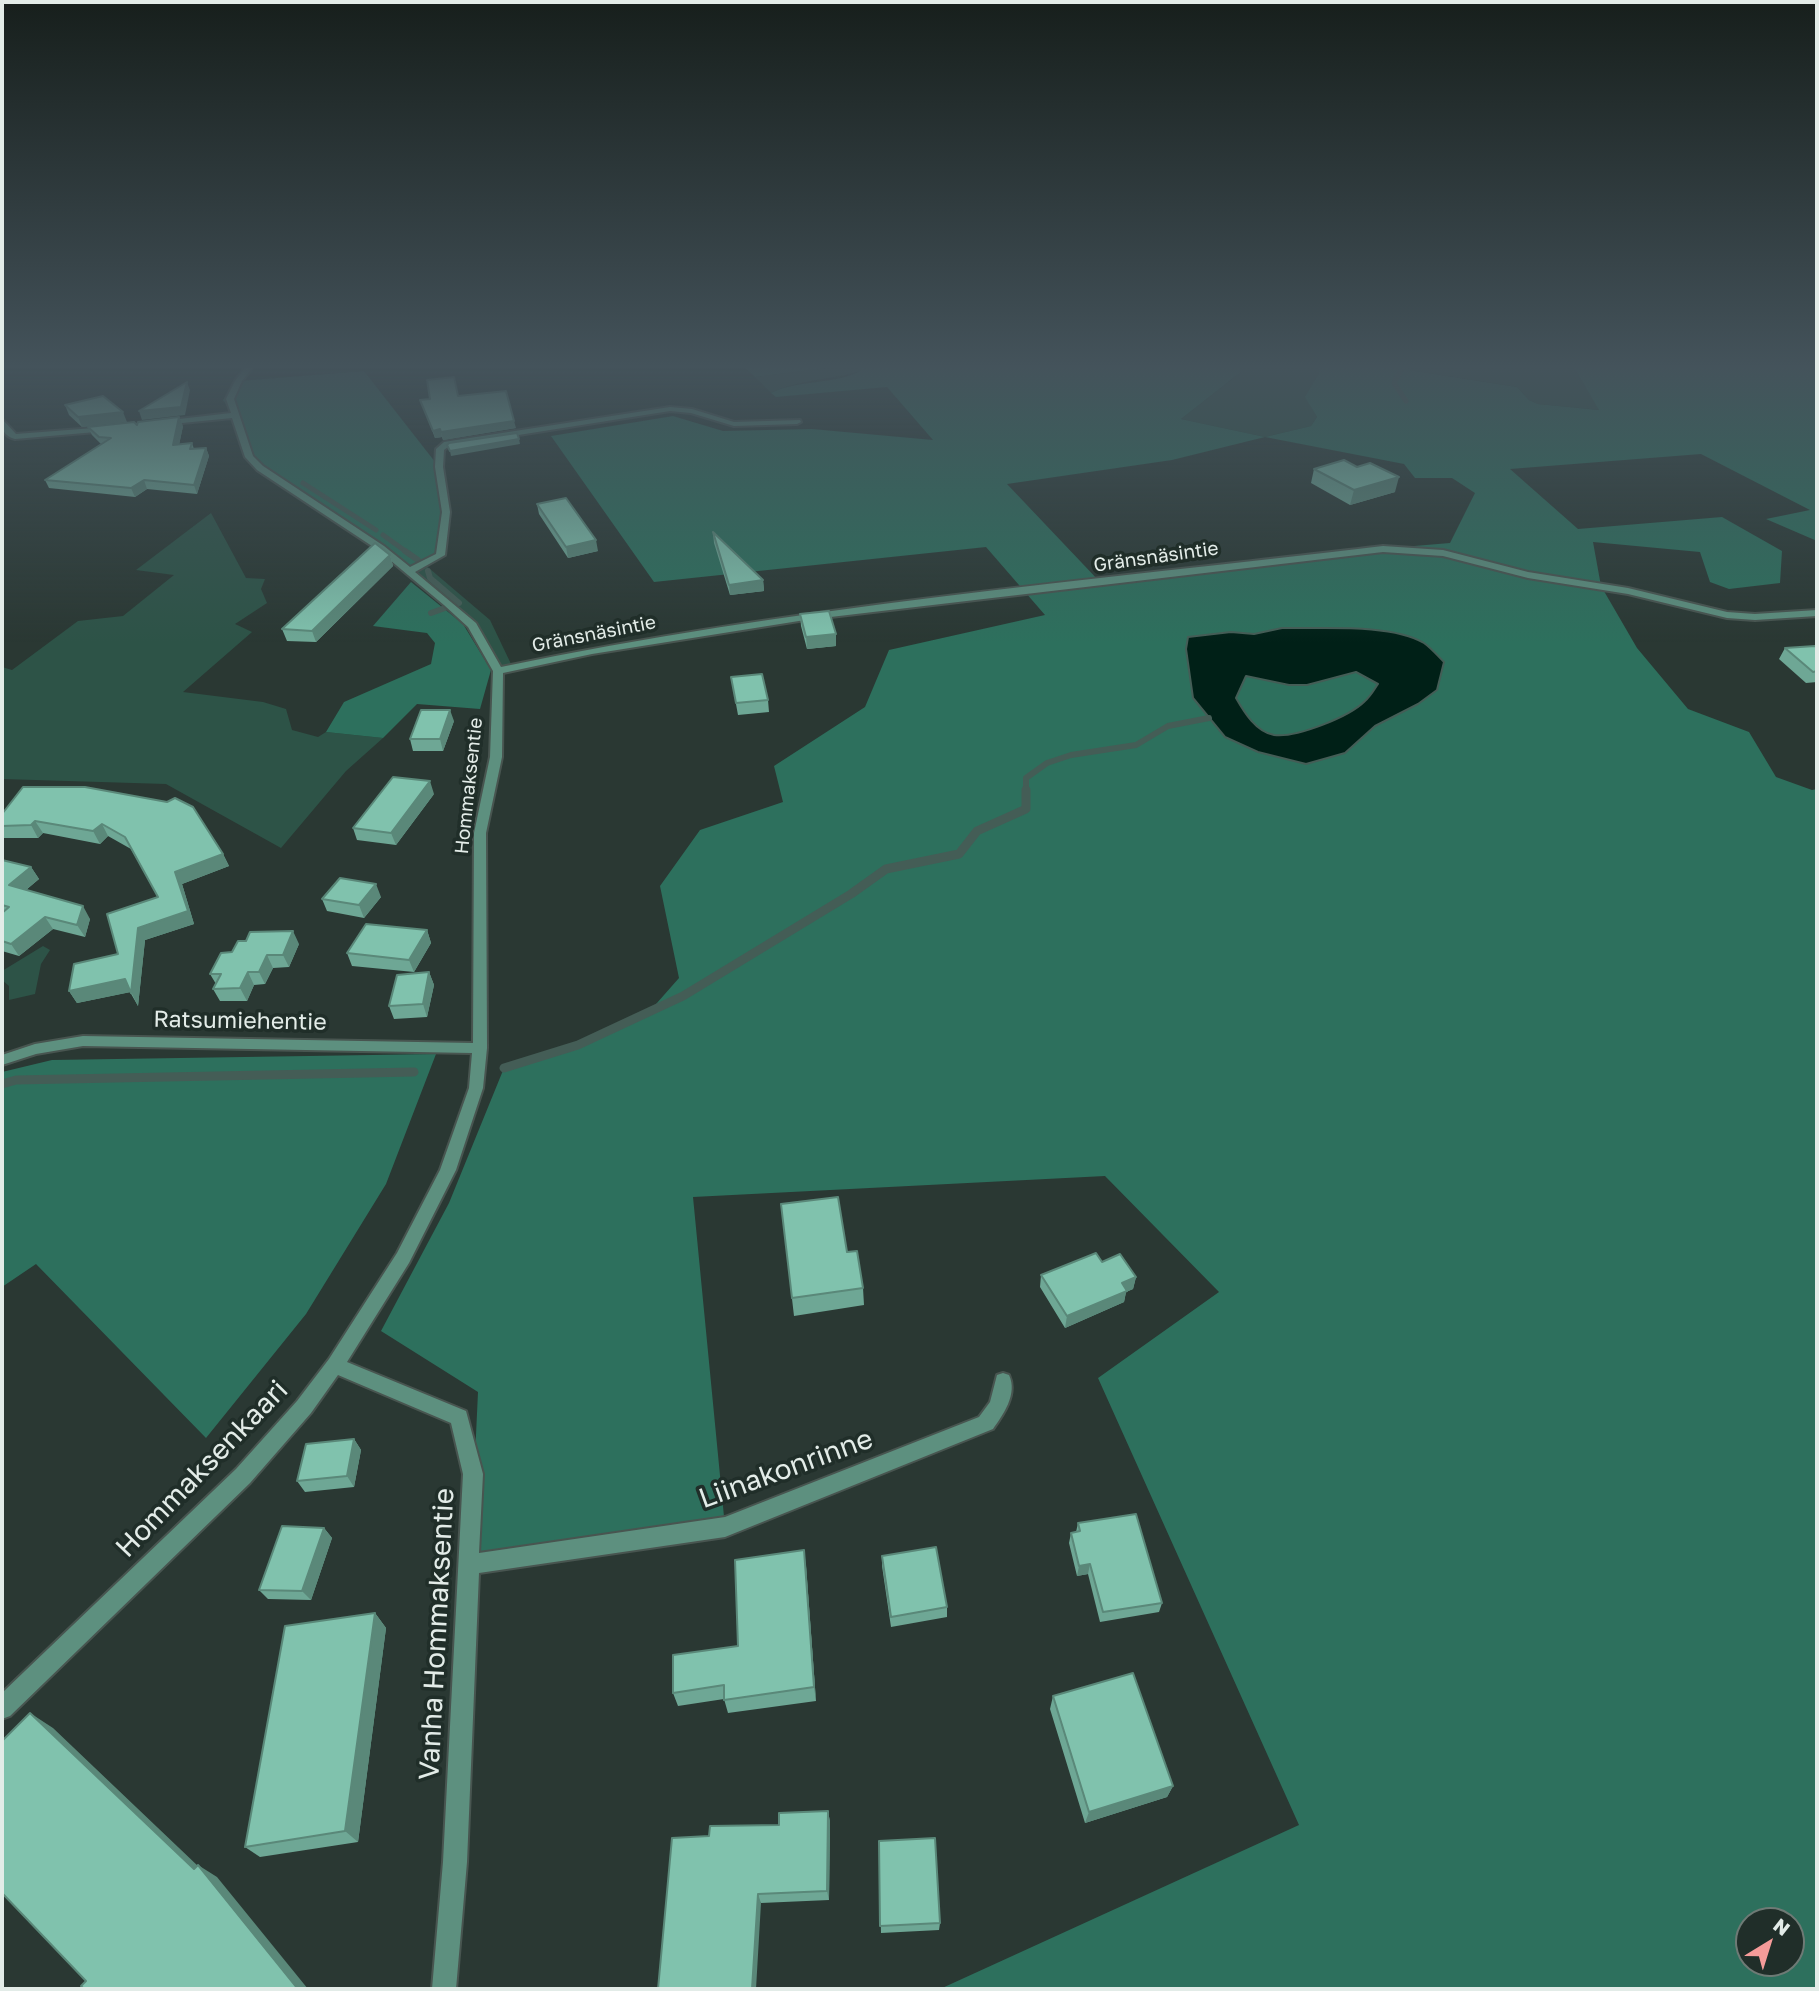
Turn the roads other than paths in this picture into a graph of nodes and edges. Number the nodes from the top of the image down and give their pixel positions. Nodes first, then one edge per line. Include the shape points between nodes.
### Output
1 (249, 457) edge
2 (440, 457) edge
3 (409, 571) junction
4 (1817, 613) edge
5 (498, 671) junction
6 (480, 1048) junction
7 (2, 1060) edge
8 (476, 1088) joint
9 (334, 1365) junction
10 (1003, 1381) dead end
11 (470, 1564) junction
12 (2, 1708) edge
13 (444, 1989) edge

1 - 3 street
2 - 3 street via 446,512 440,555
3 - 5 street via 472,625
4 - 5 street, Gränsnäsintie via 1727,615 1443,553 1383,549 805,617
5 - 6 street, Hommaksentie via 496,757 480,833
6 - 7 street, Ratsumiehentie via 83,1041
6 - 8 street, Hommaksentie
8 - 9 street, Hommaksenkaari via 448,1170 403,1258
9 - 11 street, Vanha Hommaksentie via 459,1417 473,1474
9 - 12 street, Hommaksenkaari via 243,1476
10 - 11 street, Liinakonrinne via 999,1405 986,1423 725,1527
11 - 13 street, Vanha Hommaksentie

